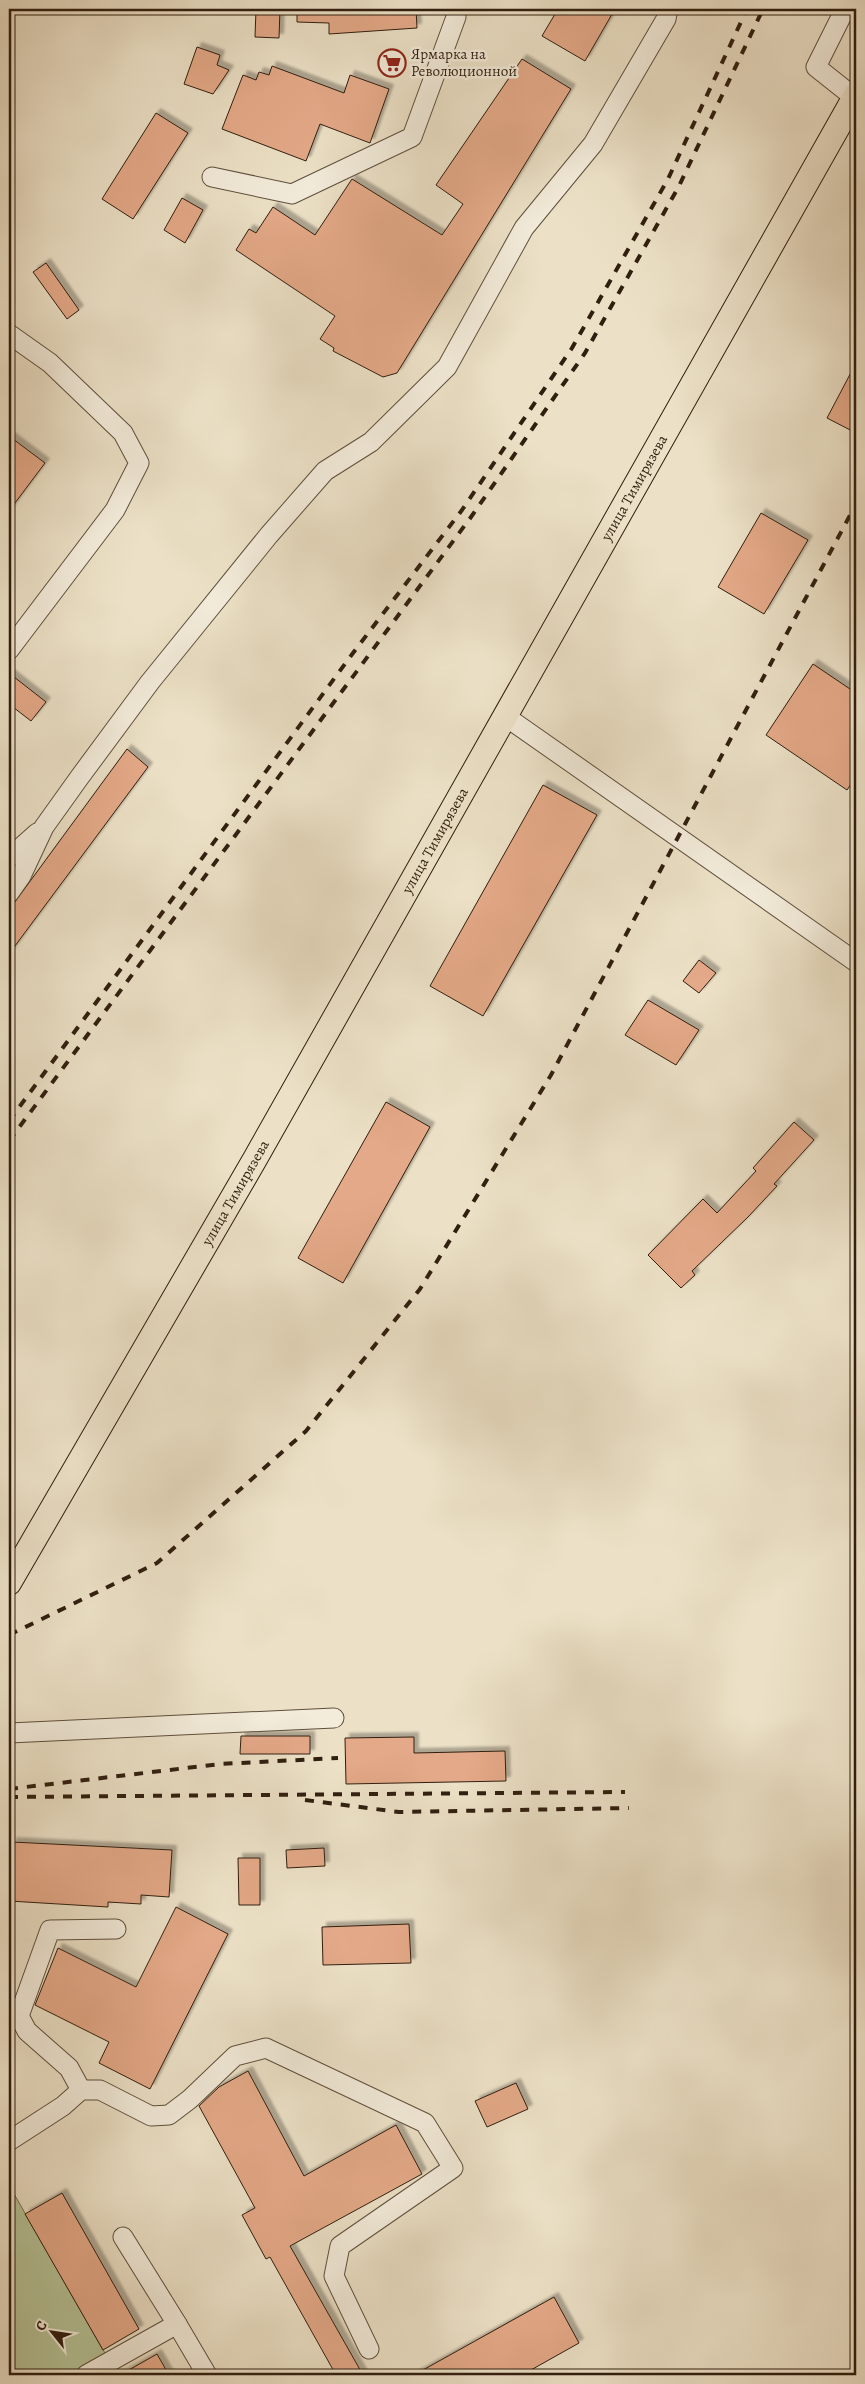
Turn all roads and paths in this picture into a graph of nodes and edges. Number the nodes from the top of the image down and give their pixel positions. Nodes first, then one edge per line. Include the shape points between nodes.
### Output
1 (456, 9) edge
2 (668, 9) edge
3 (845, 9) edge
4 (856, 96) edge
5 (212, 177) dead end
6 (9, 334) edge
7 (9, 650) edge
8 (506, 716) junction
9 (44, 827) junction
10 (9, 858) edge
11 (9, 893) edge
12 (856, 962) edge
13 (9, 1584) edge
14 (334, 1718) dead end
15 (9, 1733) edge
16 (116, 1929) dead end
17 (81, 2090) junction
18 (9, 2141) edge
19 (123, 2237) dead end
20 (177, 2324) junction
21 (368, 2349) dead end
22 (86, 2375) edge
23 (207, 2375) edge

1 - 5 street via 456,17 412,137 292,194
2 - 9 street via 666,19 593,144 524,228 446,367 371,442 325,471 269,535 150,682
3 - 4 street via 816,67
4 - 8 main road, улица Тимирязева
6 - 7 street via 50,363 123,433 139,463 115,510
8 - 12 street
8 - 13 main road, улица Тимирязева
9 - 10 street
9 - 11 street via 21,876
14 - 15 street
16 - 17 street via 50,1930 19,2016 27,2032 69,2068
17 - 18 street via 63,2106
17 - 21 street via 100,2090 151,2116 169,2115 235,2056 266,2048 425,2123 453,2168 340,2246 334,2276
19 - 20 street
20 - 22 street
20 - 23 street

